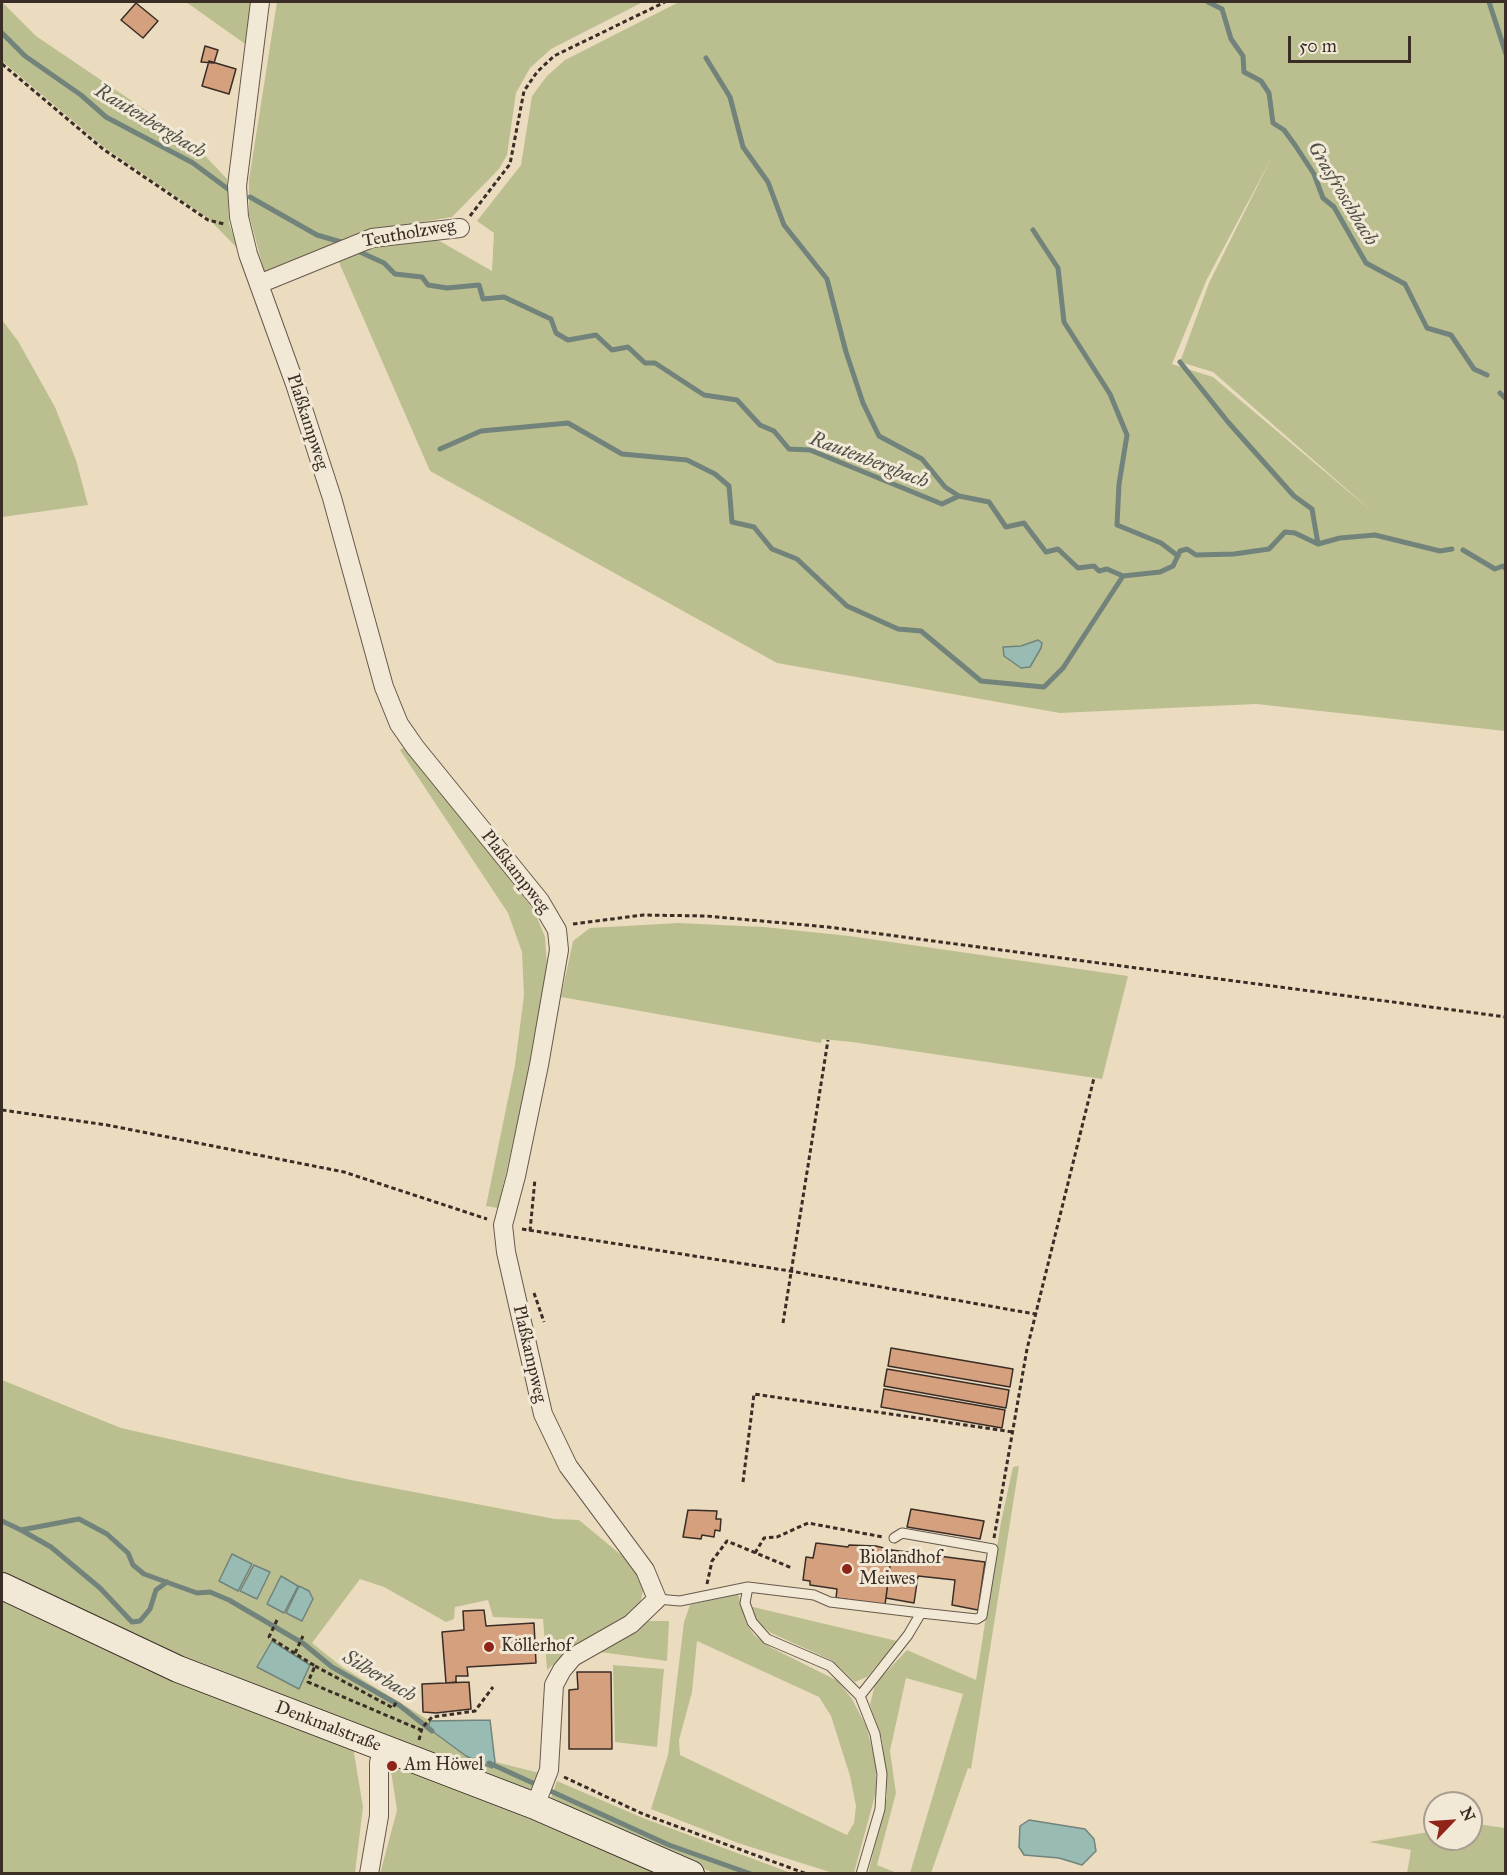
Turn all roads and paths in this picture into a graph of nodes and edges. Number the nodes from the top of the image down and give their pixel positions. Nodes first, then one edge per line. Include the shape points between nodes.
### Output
1 (260, 2) edge
2 (665, 2) edge
3 (2, 64) edge
4 (241, 224) junction
5 (460, 228) joint
6 (259, 284) junction
7 (557, 930) junction
8 (1506, 1017) edge
9 (828, 1040) dead end
10 (1094, 1078) dead end
11 (2, 1110) edge
12 (503, 1225) junction
13 (522, 1229) dead end
14 (790, 1272) junction
15 (1035, 1314) junction
16 (783, 1323) dead end
17 (1013, 1432) junction
18 (743, 1482) dead end
19 (894, 1538) joint
20 (993, 1549) junction
21 (755, 1553) junction
22 (792, 1568) dead end
23 (2, 1586) edge
24 (748, 1587) junction
25 (704, 1595) junction
26 (657, 1599) junction
27 (921, 1613) junction
28 (277, 1620) dead end
29 (303, 1636) dead end
30 (295, 1653) junction
31 (315, 1666) junction
32 (493, 1687) dead end
33 (860, 1696) junction
34 (397, 1701) dead end
35 (385, 1704) junction
36 (381, 1712) junction
37 (422, 1729) junction
38 (420, 1739) dead end
39 (382, 1748) junction
40 (542, 1788) junction
41 (369, 1874) edge
42 (691, 1874) edge
43 (807, 1874) edge
44 (861, 1874) edge

1 - 4 street, Plaßkampweg via 237,186
2 - 5 path, Teutholzweg via 554,56 537,72 524,91 510,165
3 - 4 path via 103,149 208,220
4 - 6 street, Plaßkampweg
5 - 6 street, Teutholzweg via 372,237
6 - 7 street, Plaßkampweg via 332,498 391,707 415,747 540,900
7 - 8 path via 581,921 643,915 706,916 828,927
7 - 12 street, Plaßkampweg via 559,950 539,1065
9 - 14 path
10 - 15 path
11 - 12 path via 192,1140 344,1172
12 - 26 street, Plaßkampweg via 543,1414 568,1466 645,1570
13 - 14 path
14 - 15 path
14 - 16 path
15 - 17 path
17 - 18 path via 754,1394
17 - 20 path
19 - 20 lane via 902,1533
19 - 21 path via 808,1523 777,1537 764,1538
20 - 27 lane via 982,1616 977,1619
21 - 22 path
21 - 25 path via 727,1541 712,1561
23 - 39 main road, Denkmalstraße via 178,1669
24 - 25 lane
24 - 27 lane
24 - 33 lane via 745,1603 752,1622 767,1639 830,1666
25 - 26 lane via 680,1601
26 - 40 street via 631,1624 573,1657 562,1670 554,1684
27 - 33 lane
28 - 30 path via 269,1637
29 - 30 path
30 - 31 path
31 - 35 path
31 - 36 path via 308,1682
32 - 37 path via 476,1711 432,1717
33 - 44 lane via 875,1734 882,1774 879,1809
34 - 35 path via 394,1707
35 - 36 path
36 - 37 path
37 - 38 path
39 - 40 main road, Denkmalstraße
39 - 41 street via 380,1816
40 - 42 main road, Denkmalstraße
40 - 43 path via 644,1814

